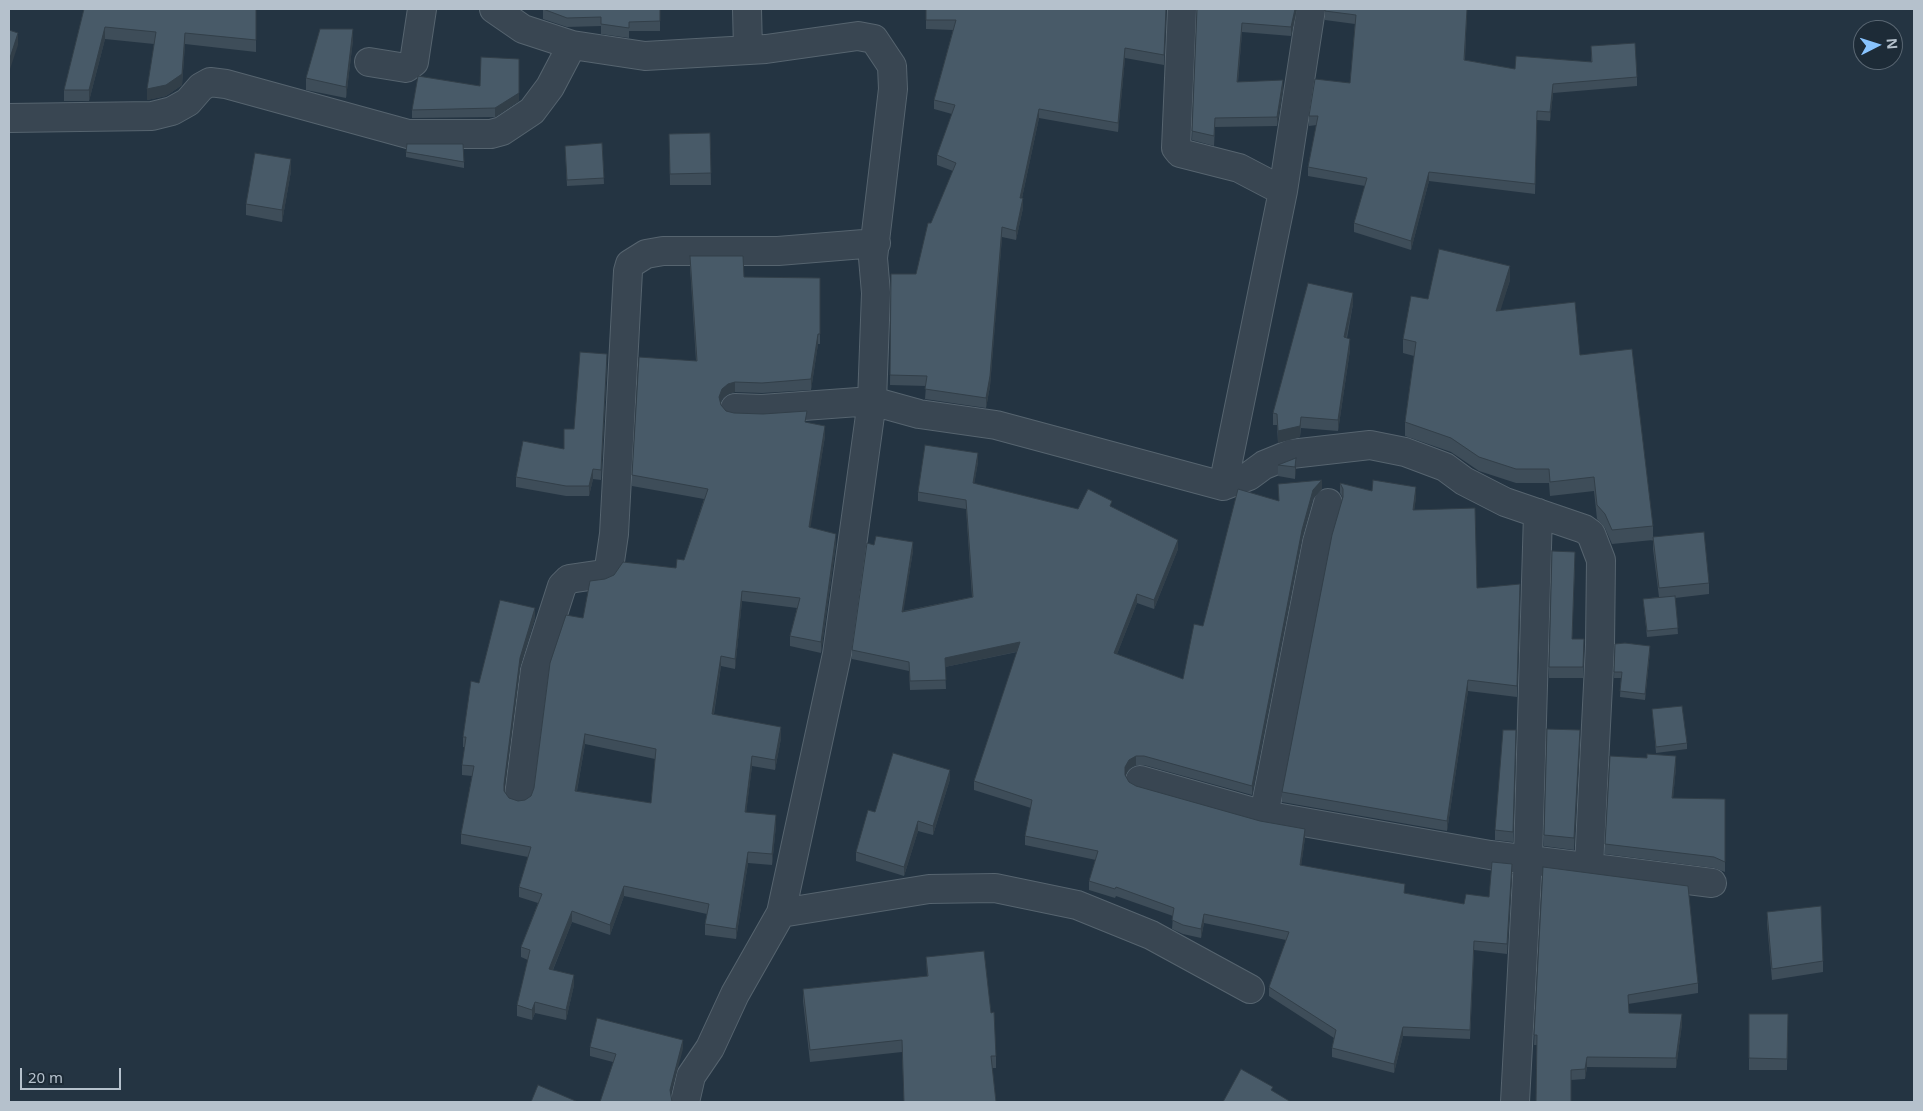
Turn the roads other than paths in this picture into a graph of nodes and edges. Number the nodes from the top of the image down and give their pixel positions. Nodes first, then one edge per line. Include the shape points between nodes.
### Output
1 (422, 9) edge
2 (494, 9) edge
3 (747, 9) edge
4 (1182, 9) edge
5 (1311, 9) edge
6 (572, 45) junction
7 (748, 50) junction
8 (369, 62) dead end
9 (9, 118) edge
10 (1283, 191) junction
11 (876, 243) junction
12 (872, 401) junction
13 (735, 408) dead end
14 (1223, 486) junction
15 (1328, 503) dead end
16 (1538, 513) junction
17 (1140, 780) dead end
18 (519, 796) dead end
19 (1264, 815) junction
20 (1528, 858) junction
21 (1589, 866) junction
22 (1712, 883) dead end
23 (780, 913) junction
24 (1250, 988) dead end
25 (685, 1102) edge
26 (1515, 1102) edge

1 - 8 street via 414,62 406,68
2 - 6 street via 523,29
3 - 7 street
4 - 10 street via 1176,148 1180,153 1239,168
5 - 10 street
6 - 7 street via 645,56
6 - 9 street via 554,80 532,111 502,131 491,134 408,134 210,82 188,102 172,111 152,116
7 - 11 street via 858,36 874,39 884,52 892,66 893,89
10 - 14 street
11 - 12 street via 873,258 876,293
11 - 18 street via 778,251 663,251 646,254 630,264 614,534 609,568 603,574 569,579 562,586 535,670
12 - 13 street
12 - 14 street via 919,414 996,426
12 - 23 street via 837,654
14 - 16 street via 1291,454 1370,445 1405,452 1445,467 1505,502
15 - 19 street via 1317,542
16 - 20 street
16 - 21 street via 1591,534 1601,560
17 - 19 street
19 - 20 street via 1490,855
20 - 21 street
20 - 26 street
21 - 22 street
23 - 24 street via 929,889 995,888 1077,906 1151,936
23 - 25 street via 735,994 710,1048 691,1076

